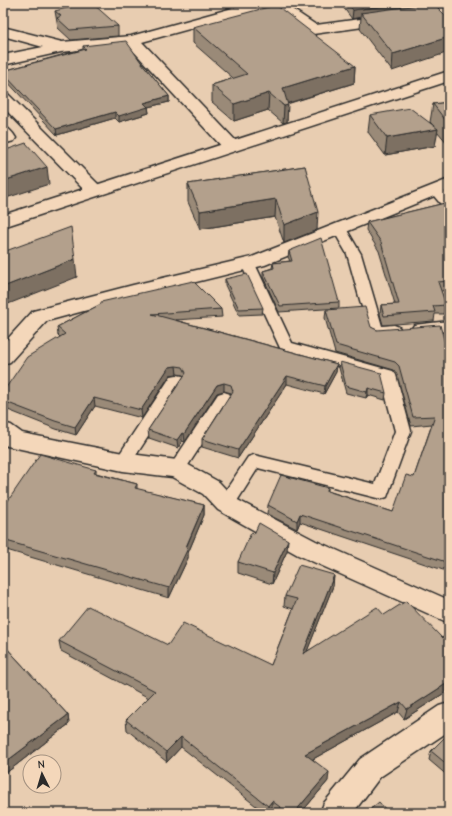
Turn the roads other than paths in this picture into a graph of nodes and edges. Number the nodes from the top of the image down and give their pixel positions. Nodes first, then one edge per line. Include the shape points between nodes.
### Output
1 (267, 3) edge
2 (272, 3) edge
3 (449, 11) edge
4 (3, 31) edge
5 (132, 40) junction
6 (61, 47) junction
7 (3, 60) edge
8 (449, 76) edge
9 (3, 98) edge
10 (3, 130) edge
11 (3, 140) edge
12 (231, 146) junction
13 (442, 187) edge
14 (94, 190) junction
15 (449, 205) edge
16 (3, 221) edge
17 (340, 228) junction
18 (248, 264) junction
19 (449, 326) edge
20 (3, 357) edge
21 (177, 380) dead end
22 (224, 398) dead end
23 (3, 431) edge
24 (123, 462) junction
25 (177, 470) junction
26 (226, 504) junction
27 (449, 612) edge
28 (449, 715) edge
29 (335, 813) edge

1 - 5 street
2 - 3 street via 313,30
4 - 6 street
5 - 6 street
5 - 12 street
6 - 7 street
8 - 12 street
9 - 14 street
10 - 11 lane via 10,138
12 - 14 street
13 - 15 lane
13 - 17 street
14 - 16 street
17 - 18 street
17 - 19 lane via 354,254 376,332
18 - 20 street via 40,316
18 - 26 lane via 286,346 388,375 403,431 381,492 254,461
21 - 24 lane
22 - 25 lane
23 - 24 street via 14,440
24 - 25 street
25 - 26 street via 211,488
26 - 27 street via 307,548
28 - 29 street via 370,768

